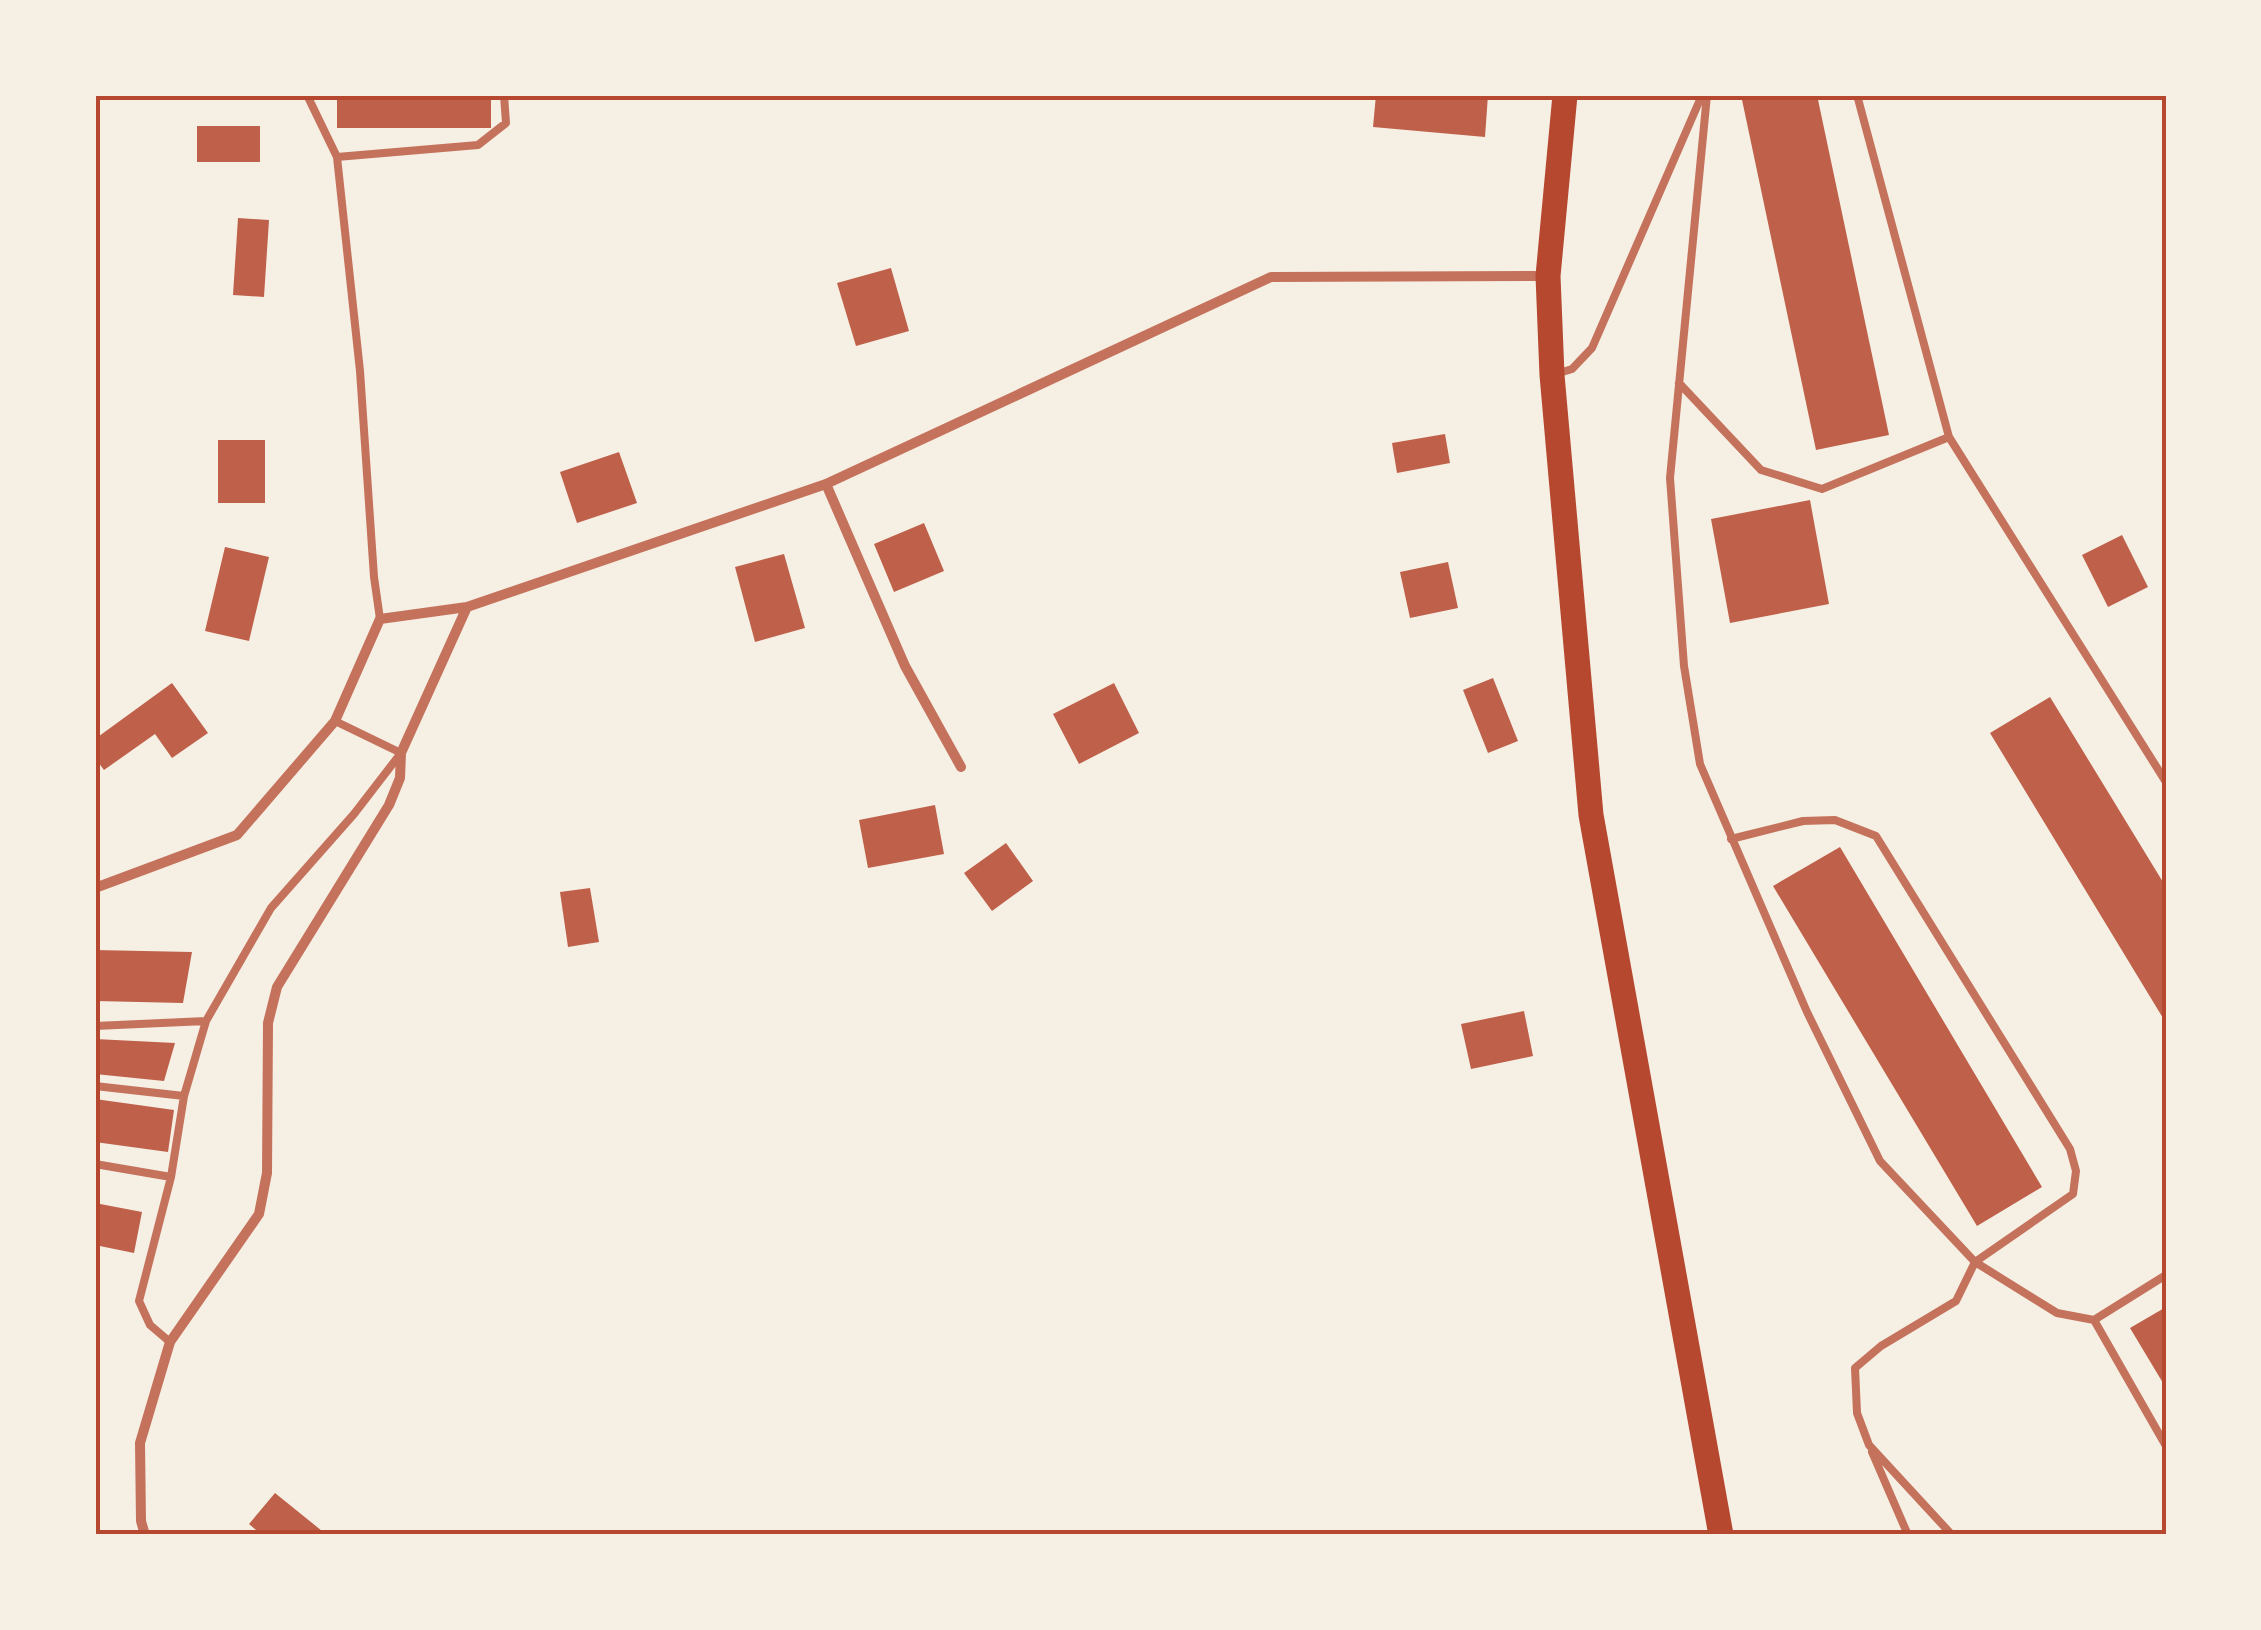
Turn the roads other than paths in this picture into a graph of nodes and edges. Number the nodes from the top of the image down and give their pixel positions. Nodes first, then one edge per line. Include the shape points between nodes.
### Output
1 (307, 95) edge
2 (504, 95) edge
3 (1565, 95) edge
4 (1705, 95) edge
5 (1857, 95) edge
6 (336, 158) junction
7 (1548, 276) junction
8 (1552, 375) junction
9 (1679, 383) junction
10 (1949, 438) junction
11 (826, 484) junction
12 (467, 607) junction
13 (380, 620) junction
14 (335, 721) junction
15 (402, 754) junction
16 (961, 767) dead end
17 (2166, 782) edge
18 (1731, 839) junction
19 (95, 888) edge
20 (206, 1021) junction
21 (95, 1026) edge
22 (95, 1086) edge
23 (184, 1096) junction
24 (95, 1164) edge
25 (171, 1177) junction
26 (1975, 1262) junction
27 (2166, 1275) edge
28 (2094, 1320) junction
29 (170, 1342) junction
30 (1869, 1445) junction
31 (2166, 1446) edge
32 (145, 1535) edge
33 (1721, 1535) edge
34 (1908, 1535) edge
35 (1952, 1535) edge

1 - 6 lane
2 - 6 lane via 506,123 478,146
3 - 7 main road
4 - 8 lane via 1592,348 1572,369
4 - 9 lane
5 - 10 lane
6 - 13 lane
7 - 8 main road
7 - 11 street via 1271,277
8 - 33 main road via 1592,815
9 - 10 lane via 1761,470 1822,488
9 - 18 lane via 1670,478 1684,666 1700,764
10 - 17 lane
11 - 12 street
11 - 16 street via 905,666
12 - 13 street
12 - 15 street
13 - 14 street
14 - 15 lane
14 - 19 street via 236,835
15 - 20 lane via 271,908
15 - 29 street via 389,804 277,986 268,1023 267,1173 259,1214
18 - 26 lane via 1880,1161
18 - 26 lane via 1835,820 1876,836 2070,1149 2073,1194
20 - 21 lane
20 - 23 lane
22 - 23 lane
23 - 25 lane
24 - 25 lane
25 - 29 lane via 139,1301 150,1325
26 - 28 lane via 2057,1313
26 - 30 lane via 1956,1301 1855,1368 1857,1412
27 - 28 lane
28 - 31 lane
29 - 32 street via 140,1443
30 - 34 lane
30 - 35 lane

